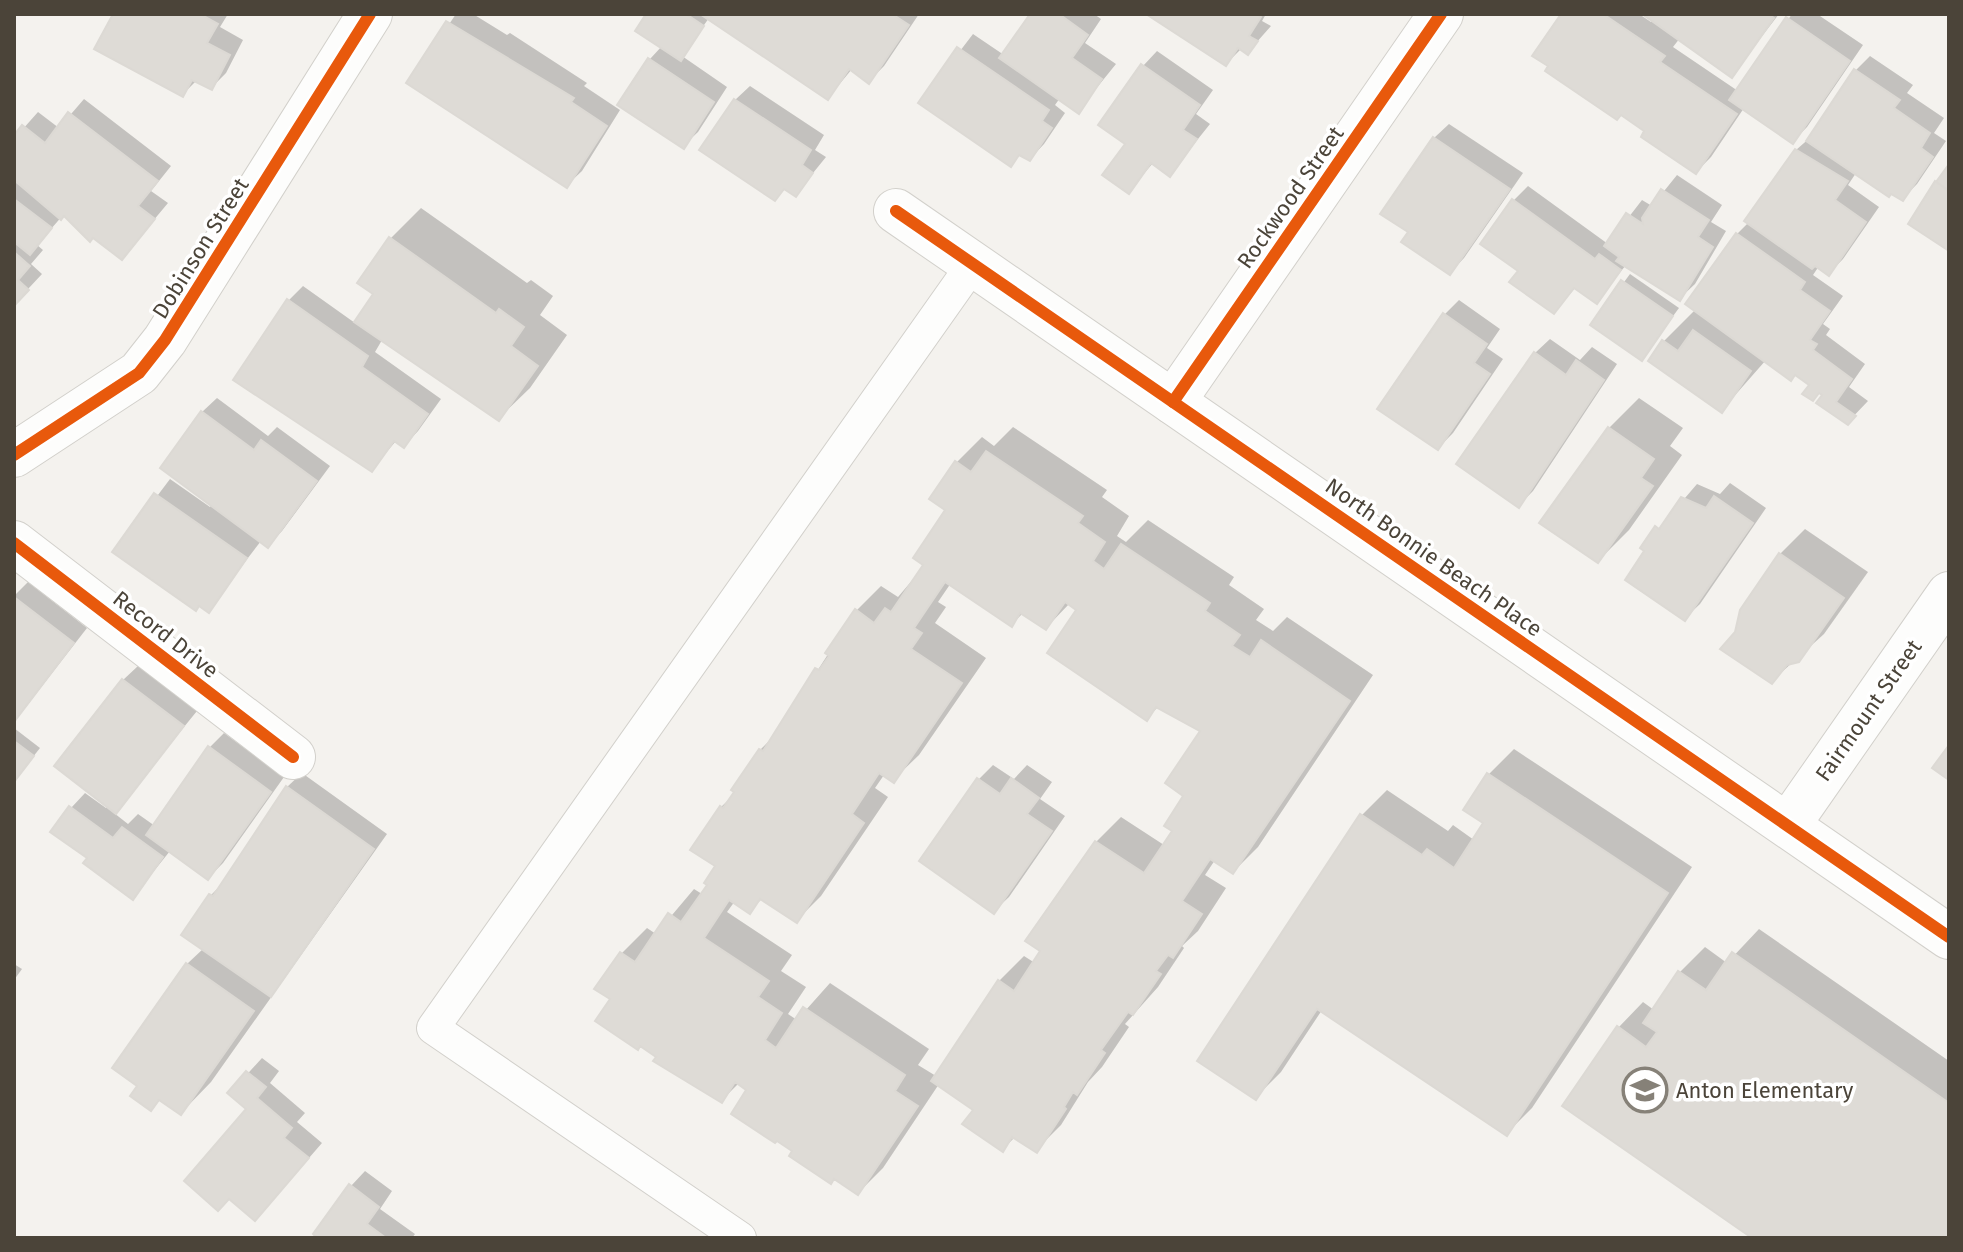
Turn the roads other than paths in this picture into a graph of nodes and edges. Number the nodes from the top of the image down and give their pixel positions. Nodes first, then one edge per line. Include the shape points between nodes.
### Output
1 (370, 14) edge
2 (1441, 14) edge
3 (896, 211) dead end
4 (973, 264) junction
5 (1173, 402) junction
6 (14, 455) edge
7 (14, 543) edge
8 (1949, 594) edge
9 (293, 757) dead end
10 (1788, 825) junction
11 (1949, 937) edge
12 (740, 1238) edge

1 - 6 street, Dobinson Street via 165,340 139,373
2 - 5 street, Rockwood Street
3 - 4 street, North Bonnie Beach Place
4 - 5 street, North Bonnie Beach Place
4 - 12 lane via 433,1028
5 - 10 street, North Bonnie Beach Place
7 - 9 street, Record Drive
8 - 10 street, Fairmount Street
10 - 11 street, North Bonnie Beach Place

